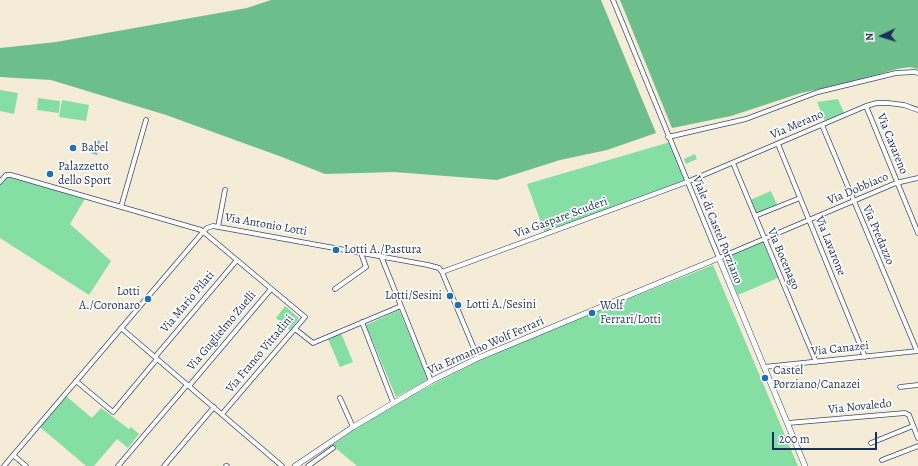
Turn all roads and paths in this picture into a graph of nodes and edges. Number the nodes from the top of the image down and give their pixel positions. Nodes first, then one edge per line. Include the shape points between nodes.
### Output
1 (613, 0) edge
2 (918, 73) edge
3 (866, 106) junction
4 (918, 110) edge
5 (146, 120) dead end
6 (822, 126) junction
7 (668, 138) junction
8 (778, 144) junction
9 (733, 163) junction
10 (918, 178) edge
11 (0, 182) edge
12 (687, 182) junction
13 (896, 183) junction
14 (225, 190) dead end
15 (800, 198) junction
16 (853, 201) junction
17 (121, 207) junction
18 (755, 216) junction
19 (809, 221) junction
20 (218, 227) junction
21 (203, 232) junction
22 (918, 233) edge
23 (764, 239) junction
24 (361, 253) junction
25 (381, 256) junction
26 (719, 258) junction
27 (237, 260) junction
28 (442, 272) junction
29 (271, 289) junction
30 (335, 289) dead end
31 (402, 306) junction
32 (362, 322) junction
33 (121, 328) junction
34 (295, 328) junction
35 (917, 351) edge
36 (865, 357) junction
37 (156, 358) junction
38 (478, 358) junction
39 (816, 362) junction
40 (764, 368) junction
41 (431, 380) junction
42 (76, 381) junction
43 (188, 385) junction
44 (918, 385) edge
45 (900, 387) dead end
46 (340, 398) dead end
47 (393, 402) junction
48 (214, 407) junction
49 (222, 414) junction
50 (788, 423) junction
51 (913, 426) junction
52 (353, 427) junction
53 (918, 438) edge
54 (871, 443) dead end
55 (918, 446) edge
56 (332, 448) dead end
57 (13, 455) junction
58 (882, 460) dead end
59 (4, 466) edge
60 (26, 466) edge
61 (118, 466) edge
62 (164, 466) edge
63 (282, 466) edge
64 (295, 466) edge
65 (308, 466) edge
66 (805, 466) edge

1 - 7 street, Viale di Castel Porziano
2 - 7 street via 896,73 818,92 746,120
3 - 4 street, Via Merano via 888,103
3 - 6 street, Via Merano
3 - 13 street, Via Cavareno
5 - 17 street
6 - 8 street, Via Merano
6 - 16 street, Via Predazzo
7 - 12 street, Viale di Castel Porziano
8 - 9 street, Via Merano
8 - 15 street, Via Lavarone
9 - 12 street, Via Merano
9 - 18 street, Via Bocenago
10 - 13 street, Via Dobbiaco
11 - 17 street, Via Franco Vittadini via 6,175 11,176
12 - 26 street, Viale di Castel Porziano
12 - 28 street, Via Gaspare Scuderi
13 - 16 street, Via Dobbiaco
13 - 22 street, Via Cavareno
14 - 20 street
15 - 18 street
15 - 19 street, Via Lavarone
16 - 19 street, Via Dobbiaco
16 - 35 street, Via Predazzo
17 - 21 street, Via Franco Vittadini
18 - 23 street, Via Bocenago
19 - 23 street, Via Dobbiaco
19 - 36 street, Via Lavarone
20 - 21 street, Via Antonio Lotti via 210,226
20 - 24 street, Via Antonio Lotti
21 - 27 street, Via Franco Vittadini
21 - 33 street
23 - 26 street, Via Dobbiaco
23 - 39 street, Via Bocenago
24 - 25 street, Via Antonio Lotti
24 - 30 street via 366,267
25 - 28 street, Via Antonio Lotti via 428,265 439,268
25 - 31 street
26 - 38 street, Via Ermanno Wolf Ferrari
26 - 40 street, Viale di Castel Porziano
27 - 29 street, Via Franco Vittadini
27 - 37 street, Via Mario Pilati
28 - 38 street
29 - 34 street, Via Franco Vittadini via 305,317
29 - 43 street, Via Guglielmo Zuelli
31 - 32 street
31 - 41 street
32 - 34 street via 313,343
32 - 47 street
33 - 37 street
33 - 42 street
34 - 49 street, Via Franco Vittadini
35 - 36 street, Via Canazei
36 - 39 street, Via Canazei
37 - 42 street, Via Mario Pilati via 113,412
37 - 43 street
38 - 41 street, Via Ermanno Wolf Ferrari
39 - 40 street, Via Canazei
40 - 50 street, Viale di Castel Porziano
41 - 47 street, Via Ermanno Wolf Ferrari
42 - 57 street
43 - 48 street
43 - 61 street, Via Guglielmo Zuelli
44 - 45 street
46 - 52 street
47 - 52 street, Via Ermanno Wolf Ferrari
48 - 49 street
48 - 62 street
49 - 63 street
50 - 51 street, Via Novaledo via 905,413 909,415
50 - 66 street, Viale di Castel Porziano
51 - 53 street, Via Novaledo
51 - 54 street
52 - 64 street, Via Ermanno Wolf Ferrari
55 - 58 street
56 - 65 street
57 - 59 street
57 - 60 street

